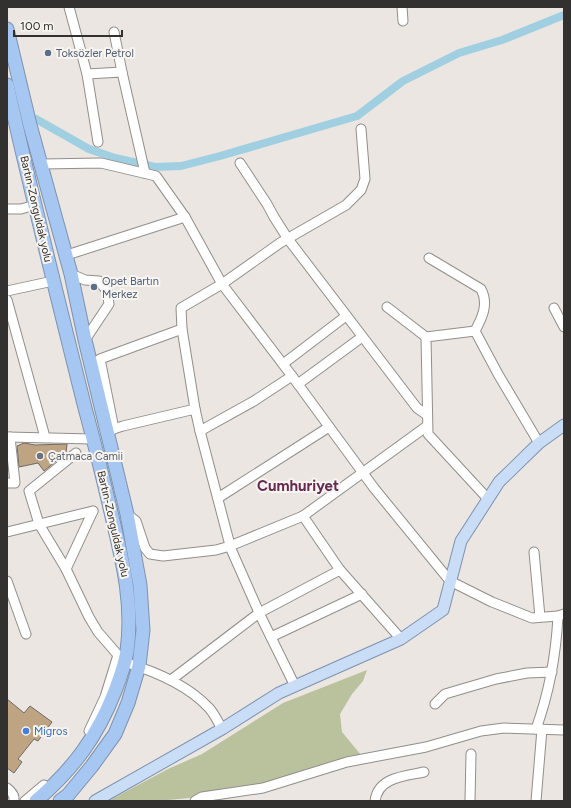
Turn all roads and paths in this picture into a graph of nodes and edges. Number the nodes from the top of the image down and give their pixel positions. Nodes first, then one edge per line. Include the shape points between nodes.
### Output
1 (69, 7) edge
2 (402, 7) edge
3 (403, 22) dead end
4 (7, 29) edge
5 (114, 32) dead end
6 (122, 72) junction
7 (87, 74) junction
8 (7, 85) edge
9 (361, 129) dead end
10 (98, 142) dead end
11 (240, 163) dead end
12 (42, 164) junction
13 (145, 173) junction
14 (35, 206) junction
15 (7, 209) edge
16 (185, 217) junction
17 (288, 239) junction
18 (70, 254) dead end
19 (430, 258) dead end
20 (71, 274) junction
21 (53, 281) junction
22 (222, 284) junction
23 (7, 291) edge
24 (7, 300) edge
25 (387, 307) dead end
26 (554, 308) dead end
27 (346, 316) junction
28 (564, 327) edge
29 (182, 329) junction
30 (475, 331) junction
31 (362, 337) junction
32 (426, 337) junction
33 (85, 340) junction
34 (283, 364) junction
35 (292, 376) junction
36 (298, 384) junction
37 (196, 409) junction
38 (427, 415) junction
39 (564, 425) edge
40 (428, 426) junction
41 (329, 428) junction
42 (110, 430) junction
43 (200, 431) junction
44 (9, 437) edge
45 (45, 437) junction
46 (93, 438) junction
47 (539, 443) junction
48 (76, 453) dead end
49 (364, 473) junction
50 (7, 483) edge
51 (218, 498) junction
52 (488, 499) junction
53 (127, 514) junction
54 (303, 516) junction
55 (39, 524) junction
56 (7, 532) edge
57 (230, 546) junction
58 (534, 552) dead end
59 (66, 569) junction
60 (340, 570) junction
61 (7, 581) edge
62 (450, 582) junction
63 (362, 594) junction
64 (259, 613) junction
65 (561, 615) edge
66 (540, 617) junction
67 (26, 634) dead end
68 (271, 637) junction
69 (401, 639) junction
70 (124, 662) junction
71 (139, 666) junction
72 (552, 672) junction
73 (171, 680) junction
74 (295, 686) junction
75 (435, 704) dead end
76 (222, 729) junction
77 (539, 729) junction
78 (564, 730) edge
79 (471, 754) dead end
80 (424, 772) dead end
81 (7, 788) edge
82 (14, 801) edge
83 (25, 801) edge
84 (36, 801) edge
85 (60, 801) edge
86 (95, 801) edge
87 (196, 801) edge
88 (375, 801) edge
89 (470, 801) edge
90 (536, 801) edge

1 - 7 street
2 - 3 street
4 - 12 highway, Bartın-Zonguldak yolu
5 - 6 street
6 - 7 street
6 - 13 street
7 - 10 street
8 - 14 highway, Bartın-Zonguldak yolu
9 - 17 street via 365,179 361,190 346,205
11 - 17 street
12 - 13 street via 101,163
12 - 20 highway, Bartın-Zonguldak yolu
13 - 16 street via 156,176
14 - 15 street
14 - 21 highway, Bartın-Zonguldak yolu
16 - 18 street
16 - 22 street
17 - 22 street
17 - 27 street
19 - 30 street via 482,289 485,306 483,317
20 - 33 highway, Bartın-Zonguldak yolu
20 - 33 street via 85,280 99,281 107,291 109,304
21 - 23 street
21 - 46 highway, Bartın-Zonguldak yolu
22 - 29 street via 181,308
22 - 34 street
24 - 45 street
25 - 32 street
26 - 28 street
27 - 31 street
27 - 34 street
29 - 37 street
29 - 42 street via 100,359
30 - 32 street
30 - 47 street
31 - 36 street
31 - 38 street via 417,408
32 - 38 street
33 - 42 highway, Bartın-Zonguldak yolu
34 - 35 street
35 - 36 street
35 - 43 street
36 - 41 street
37 - 42 street
37 - 43 street
38 - 40 street
39 - 47 main road
40 - 49 street
40 - 52 street via 428,434
41 - 49 street
41 - 51 street
42 - 53 highway, Bartın-Zonguldak yolu
43 - 51 street
44 - 45 street
44 - 50 street via 14,483
45 - 46 street
46 - 70 highway, Bartın-Zonguldak yolu via 125,571 130,607 127,654
47 - 52 main road via 499,482
48 - 55 street via 29,491
49 - 54 street
49 - 62 street
51 - 57 street
52 - 62 main road via 461,541
53 - 57 street via 136,521 145,548 150,554 163,556
53 - 71 highway, Bartın-Zonguldak yolu via 140,585 143,630
54 - 57 street
54 - 60 street
55 - 56 street
55 - 59 street
55 - 59 street via 93,511
57 - 64 street
58 - 66 street
59 - 83 street via 98,632 118,655 105,697 78,750 53,778
60 - 63 street
60 - 64 street
61 - 67 street
62 - 66 street via 532,618
62 - 69 main road via 442,610
63 - 68 street
63 - 69 street
64 - 68 street
64 - 73 street
65 - 66 street
65 - 72 street
68 - 74 street
69 - 74 main road
70 - 71 street
70 - 84 highway, Bartın-Zonguldak yolu via 106,715 87,747 70,768
71 - 73 street
71 - 85 highway, Bartın-Zonguldak yolu via 115,734 92,766
72 - 75 street via 527,673 496,679 445,694
72 - 77 street
73 - 76 street via 194,694 210,708
74 - 76 main road via 279,693
76 - 86 main road
77 - 78 street
77 - 87 street via 504,728 481,731 426,747 347,762 263,788 202,797
77 - 90 street
79 - 89 street
80 - 88 street via 388,781 380,789
81 - 82 street via 12,791

